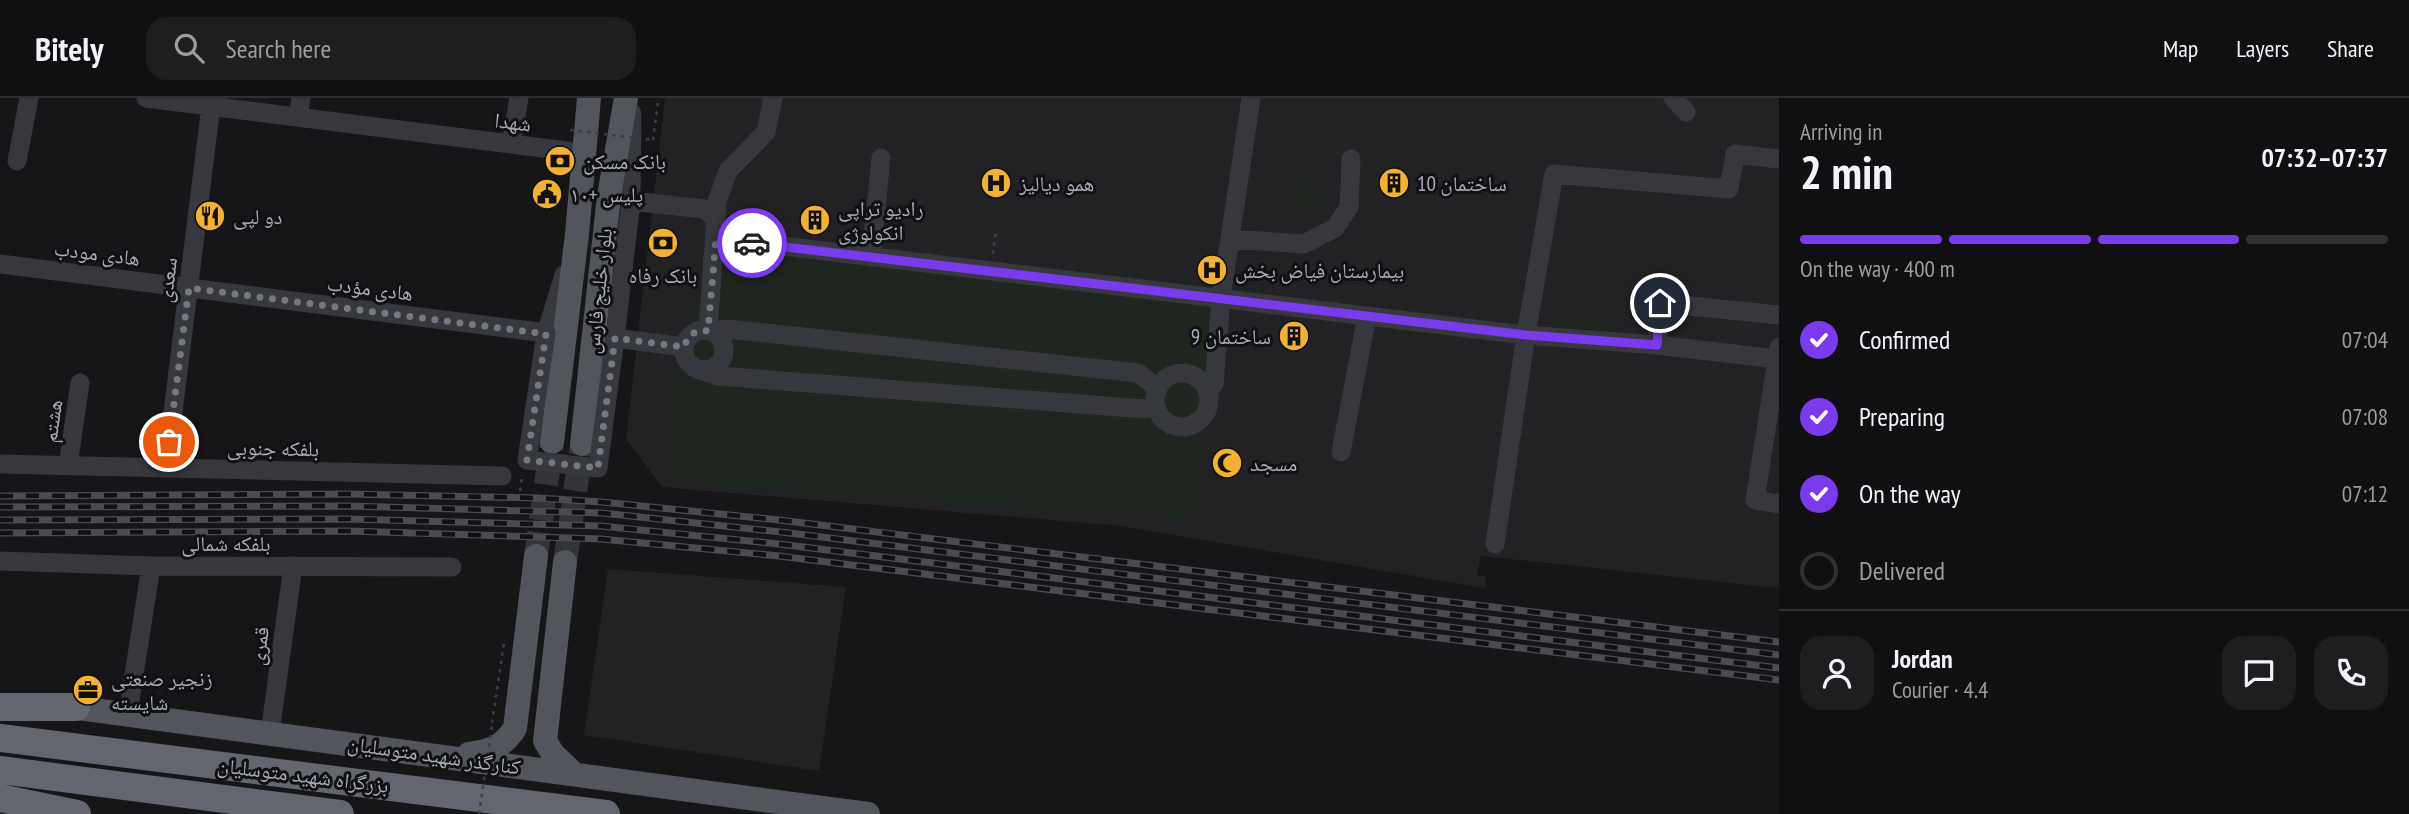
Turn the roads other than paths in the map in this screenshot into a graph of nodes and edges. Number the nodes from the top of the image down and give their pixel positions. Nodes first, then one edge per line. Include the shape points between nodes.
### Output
1 (29, 98) edge
2 (146, 98) edge
3 (519, 98) edge
4 (589, 98) edge
5 (629, 98) edge
6 (773, 98) edge
7 (1251, 98) edge
8 (212, 102) edge
9 (299, 108) edge
10 (511, 144) junction
11 (582, 153) junction
12 (881, 158) dead end
13 (1351, 159) dead end
14 (1779, 159) edge
15 (18, 161) dead end
16 (631, 201) junction
17 (715, 217) junction
18 (577, 234) junction
19 (716, 238) junction
20 (1231, 239) junction
21 (871, 257) junction
22 (0, 264) edge
23 (189, 288) junction
24 (1221, 298) junction
25 (1367, 316) junction
26 (1779, 316) edge
27 (708, 331) junction
28 (546, 334) junction
29 (1526, 335) junction
30 (615, 338) junction
31 (1657, 345) junction
32 (684, 347) junction
33 (1778, 353) edge
34 (697, 369) junction
35 (80, 383) dead end
36 (1208, 392) junction
37 (1156, 397) junction
38 (552, 442) tunnel mouth
39 (582, 444) tunnel mouth
40 (1341, 452) dead end
41 (0, 464) edge
42 (68, 466) junction
43 (166, 468) junction
44 (502, 476) dead end
45 (1779, 504) edge
46 (1496, 544) dead end
47 (536, 556) tunnel mouth
48 (0, 561) edge
49 (565, 562) tunnel mouth
50 (150, 566) junction
51 (293, 566) junction
52 (452, 567) dead end
53 (0, 699) edge
54 (0, 707) edge
55 (76, 707) junction
56 (128, 713) junction
57 (270, 733) junction
58 (0, 738) edge
59 (444, 757) junction
60 (0, 770) edge
61 (573, 773) junction
62 (0, 798) edge
63 (0, 811) edge
64 (24, 814) edge
65 (77, 814) edge
66 (340, 814) edge
67 (606, 814) edge
68 (868, 814) edge

1 - 15 street
2 - 8 street, شهدا
3 - 10 street
4 - 11 main road, بلوار خلیج فارس
5 - 16 street
5 - 39 main road, بلوار خلیج فارس via 609,196
6 - 17 street via 766,132 728,171
7 - 20 street
8 - 9 street, شهدا
8 - 23 street, سعدی
9 - 10 street, شهدا
10 - 11 street, شهدا
11 - 18 main road, بلوار خلیج فارس
12 - 21 street
13 - 20 street via 1349,207 1335,228 1304,244
14 - 29 street via 1735,155 1729,189 1554,174
16 - 17 street via 705,209
16 - 30 street
17 - 19 street
18 - 28 street
18 - 38 main road, بلوار خلیج فارس
19 - 21 street
19 - 27 street
20 - 24 street
21 - 24 street
22 - 23 street, هادی مودب
23 - 28 street, هادی مؤدب
23 - 43 street, سعدی
24 - 25 street
24 - 36 street via 1214,384
25 - 29 street
25 - 40 street
26 - 31 street via 1660,303
27 - 32 street via 696,331
27 - 34 street via 720,338 723,356 715,366
27 - 37 street via 728,329 1138,373
28 - 30 street, bridge via 527,460 598,468
29 - 31 street
29 - 46 street
30 - 32 street
31 - 33 street
32 - 34 street via 687,360
33 - 45 street via 1755,500
34 - 37 street via 718,376 1145,409
35 - 42 street, هشتم
36 - 37 street via 1197,377 1179,373 1170,375
36 - 37 street via 1204,416 1189,426 1164,421
41 - 42 street, بلفکه جنوبی
42 - 43 street, بلفکه جنوبی
43 - 44 street, بلفکه جنوبی
47 - 59 main road via 515,728 507,741 491,751
48 - 50 street, بلفکه شمالی
49 - 61 main road via 545,741
50 - 51 street, بلفکه شمالی
50 - 56 street
51 - 52 street, بلفکه شمالی
51 - 57 street, قمری
53 - 55 main road, کنارگذر شهید متوسلیان
54 - 55 highway
55 - 56 main road, کنارگذر شهید متوسلیان
56 - 57 main road, کنارگذر شهید متوسلیان
57 - 59 main road, کنارگذر شهید متوسلیان
58 - 67 highway, بزرگراه شهید متوسلیان
59 - 61 main road, کنارگذر شهید متوسلیان
60 - 66 highway, بزرگراه شهید متوسلیان
61 - 68 main road, کنارگذر شهید متوسلیان
62 - 65 highway
63 - 64 main road

